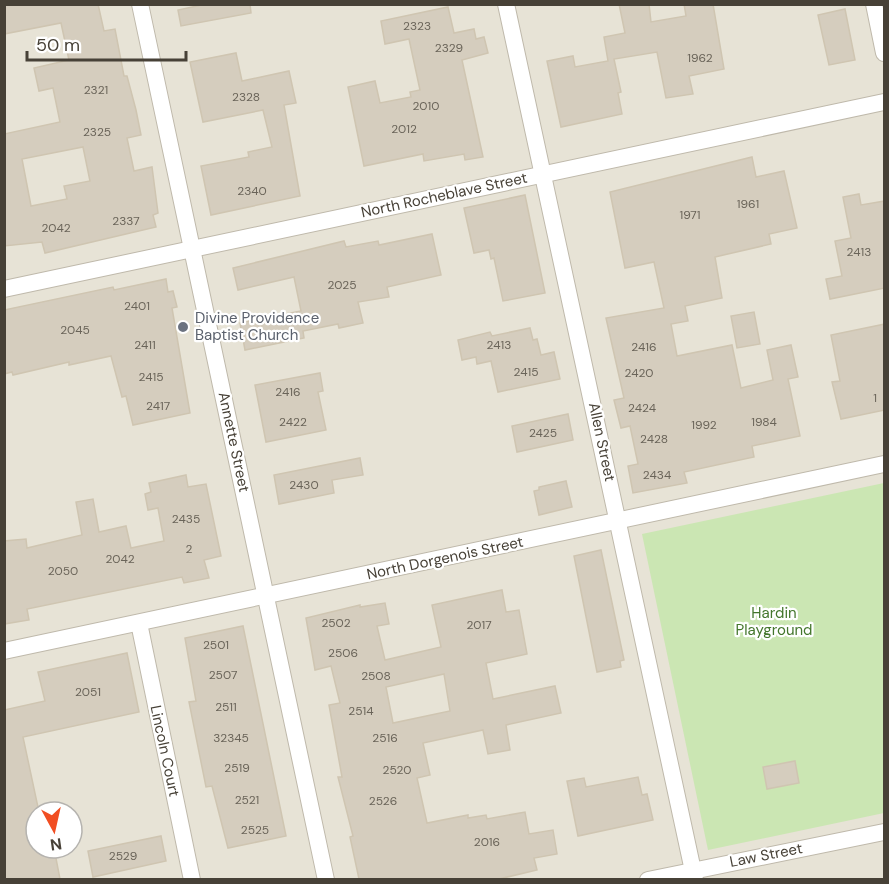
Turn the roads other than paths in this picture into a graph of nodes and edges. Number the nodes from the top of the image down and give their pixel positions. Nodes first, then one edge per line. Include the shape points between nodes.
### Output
1 (140, 4) edge
2 (506, 4) edge
3 (874, 4) edge
4 (885, 53) edge
5 (885, 102) edge
6 (544, 174) junction
7 (192, 248) junction
8 (4, 289) edge
9 (885, 464) edge
10 (619, 520) junction
11 (268, 596) junction
12 (139, 623) junction
13 (4, 651) edge
14 (885, 832) edge
15 (694, 875) edge
16 (192, 879) edge
17 (326, 879) edge
18 (648, 879) edge

1 - 7 street, Annette Street
2 - 6 street, Allen Street
3 - 4 street
5 - 6 street, North Rocheblave Street
6 - 7 street, North Rocheblave Street
6 - 10 street, Allen Street
7 - 8 street, North Rocheblave Street
7 - 11 street, Annette Street
9 - 10 street, North Dorgenois Street
10 - 11 street, North Dorgenois Street
10 - 15 street, Allen Street
11 - 12 street, North Dorgenois Street
11 - 17 street, Annette Street
12 - 13 street, North Dorgenois Street
12 - 16 street, Lincoln Court
14 - 15 street, Law Street
15 - 18 street, Law Street

